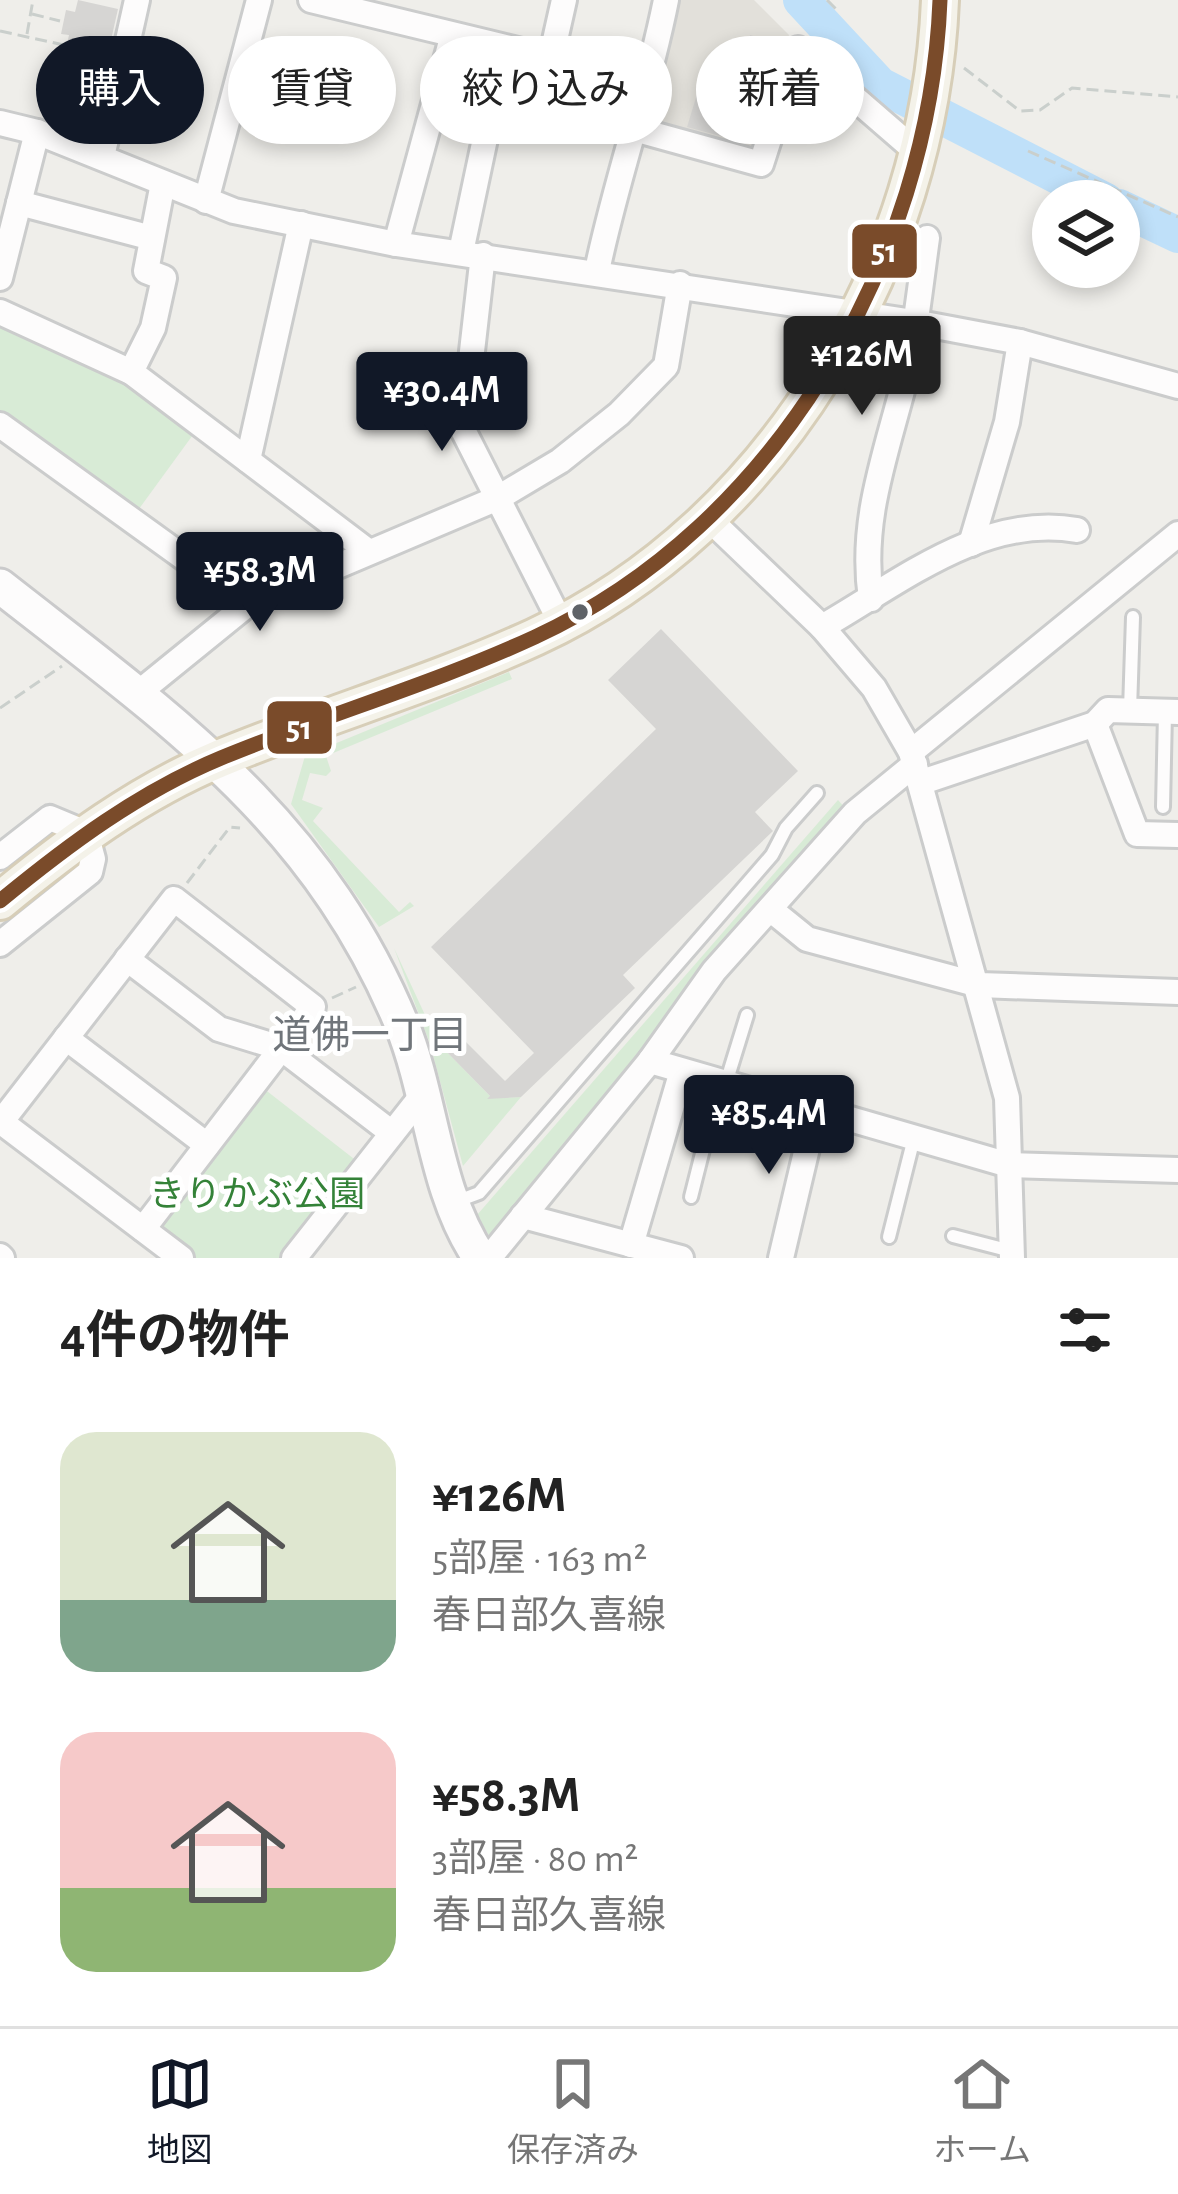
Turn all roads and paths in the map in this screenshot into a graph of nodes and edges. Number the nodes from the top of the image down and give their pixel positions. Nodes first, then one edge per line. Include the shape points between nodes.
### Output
1 (33, 0) edge
2 (137, 0) edge
3 (259, 0) edge
4 (311, 0) edge
5 (564, 0) edge
6 (667, 0) edge
7 (827, 0) edge
8 (940, 0) edge
9 (838, 11) dead end
10 (32, 14) junction
11 (60, 21) dead end
12 (0, 31) edge
13 (445, 36) edge
14 (556, 36) edge
15 (660, 36) edge
16 (26, 37) junction
17 (36, 39) edge
18 (938, 56) junction
19 (1178, 97) edge
20 (0, 123) edge
21 (36, 133) edge
22 (672, 140) edge
23 (37, 144) edge
24 (66, 144) edge
25 (423, 144) edge
26 (489, 144) edge
27 (629, 144) edge
28 (920, 149) junction
29 (1028, 151) dead end
30 (102, 158) junction
31 (164, 183) junction
32 (206, 201) junction
33 (19, 203) junction
34 (1178, 217) edge
35 (302, 224) junction
36 (152, 238) junction
37 (928, 238) dead end
38 (396, 244) junction
39 (472, 254) junction
40 (597, 271) junction
41 (0, 278) edge
42 (680, 284) junction
43 (0, 312) edge
44 (861, 312) junction
45 (914, 322) junction
46 (1020, 342) junction
47 (131, 372) junction
48 (1178, 386) edge
49 (0, 424) edge
50 (248, 460) junction
51 (497, 498) junction
52 (707, 517) junction
53 (1077, 530) dead end
54 (1178, 534) edge
55 (971, 544) junction
56 (369, 552) junction
57 (0, 586) edge
58 (871, 599) junction
59 (248, 604) junction
60 (1133, 617) dead end
61 (561, 623) junction
62 (822, 627) junction
63 (84, 652) junction
64 (137, 694) junction
65 (0, 708) edge
66 (1130, 710) junction
67 (1172, 712) edge
68 (1095, 724) junction
69 (218, 759) junction
70 (916, 766) junction
71 (818, 793) dead end
72 (1163, 807) dead end
73 (274, 816) junction
74 (86, 833) junction
75 (1178, 835) edge
76 (0, 857) edge
77 (174, 899) junction
78 (0, 901) edge
79 (770, 909) junction
80 (0, 944) edge
81 (128, 959) junction
82 (380, 975) junction
83 (979, 985) junction
84 (1178, 992) edge
85 (313, 1007) junction
86 (747, 1015) dead end
87 (66, 1038) junction
88 (281, 1048) junction
89 (650, 1061) junction
90 (682, 1071) junction
91 (723, 1083) junction
92 (424, 1094) junction
93 (816, 1110) junction
94 (1, 1122) edge
95 (392, 1133) junction
96 (914, 1138) junction
97 (207, 1145) junction
98 (1009, 1165) junction
99 (1178, 1169) edge
100 (691, 1198) dead end
101 (454, 1202) junction
102 (523, 1216) junction
103 (143, 1229) junction
104 (953, 1236) dead end
105 (889, 1237) dead end
106 (631, 1245) junction
107 (1011, 1254) edge
108 (297, 1257) edge
109 (181, 1258) edge
110 (480, 1258) edge
111 (489, 1258) edge
112 (681, 1258) edge
113 (781, 1258) edge

1 - 10 path
2 - 30 street
3 - 32 street
4 - 13 street
5 - 14 street
6 - 15 street
7 - 9 path
8 - 18 main road
10 - 11 path
10 - 16 path
12 - 16 path
16 - 17 path
18 - 19 path via 1020,111 1040,110 1072,88
18 - 28 main road
20 - 21 street
22 - 28 street via 760,164 798,49
23 - 33 street
24 - 30 street
25 - 38 street
26 - 39 street
27 - 40 street
28 - 44 main road
29 - 34 path
30 - 31 street
31 - 32 street
31 - 36 street
32 - 35 street
33 - 36 street
33 - 41 street
35 - 38 street
35 - 50 street
36 - 47 street via 146,271 164,278 153,328
37 - 45 street
38 - 39 street
39 - 40 street
39 - 51 street via 463,430
40 - 42 street
42 - 44 street
42 - 51 street via 666,366 620,414
43 - 47 street
44 - 45 street
44 - 52 main road via 803,406
45 - 46 street
45 - 58 street via 870,500
46 - 48 street
46 - 55 street
47 - 50 street
49 - 59 street
50 - 56 street
51 - 56 street
51 - 61 street
52 - 61 main road
52 - 62 street
53 - 55 street via 1045,524
54 - 70 street
55 - 58 street
56 - 59 street
57 - 63 street
58 - 62 street
59 - 64 street
60 - 66 lane
61 - 69 main road
62 - 70 street via 874,688
63 - 64 street
63 - 65 path
64 - 69 street
66 - 67 street
66 - 68 street via 1108,710
67 - 72 lane
68 - 70 street
68 - 75 street via 1137,834
69 - 73 street
69 - 74 main road
70 - 79 street via 855,813
70 - 83 street
71 - 101 lane via 479,1193
73 - 77 path via 251,829 230,827
73 - 82 street via 335,896
74 - 76 street via 50,818
74 - 78 main road
74 - 80 street via 90,872
77 - 81 street
77 - 85 street
79 - 83 street via 807,938
79 - 89 street via 713,970
81 - 87 street
81 - 88 street via 219,1029
82 - 85 path
82 - 92 street
83 - 84 street
83 - 98 street via 1007,1098
85 - 88 street
86 - 91 lane
87 - 94 street
87 - 97 street
88 - 95 street
88 - 97 street
89 - 90 street
89 - 102 street
90 - 91 street
90 - 106 street
91 - 93 street
91 - 100 lane
92 - 95 street
92 - 101 street
93 - 96 street
93 - 113 street
94 - 103 street
95 - 108 street
96 - 98 street
96 - 105 lane
97 - 103 street
98 - 99 street
98 - 107 street
101 - 110 street
102 - 106 street
102 - 111 street
103 - 109 street
104 - 107 lane
106 - 112 street

